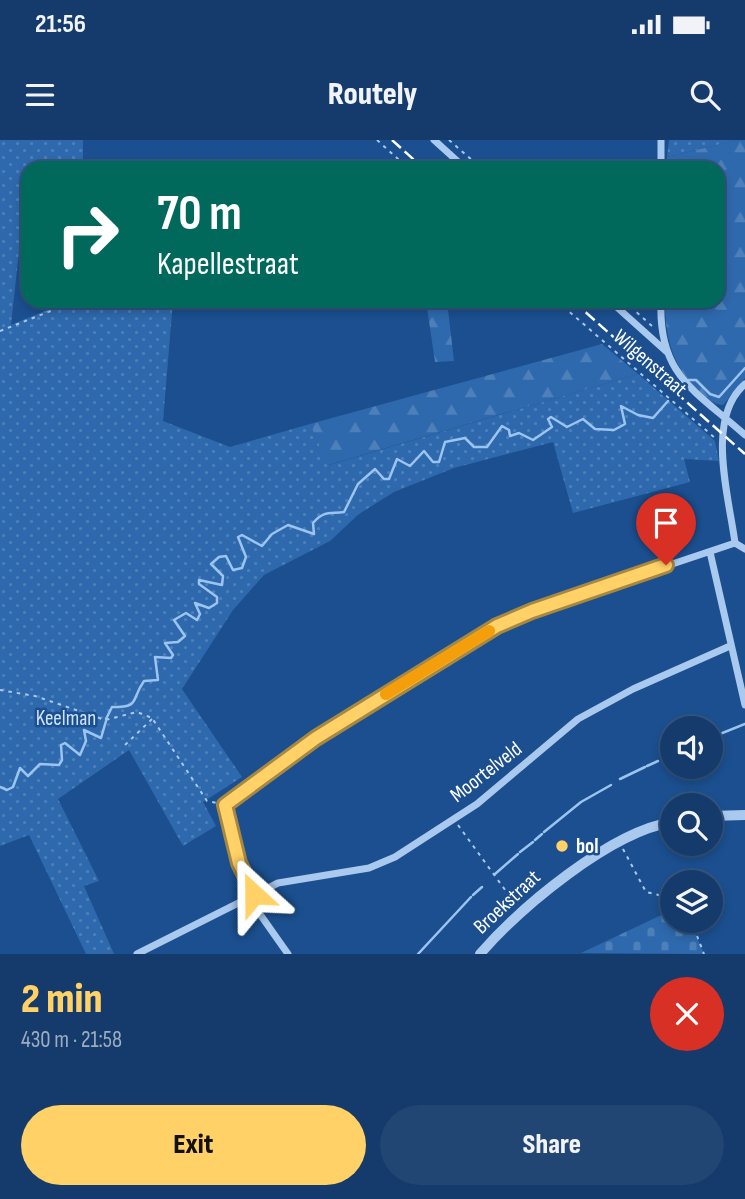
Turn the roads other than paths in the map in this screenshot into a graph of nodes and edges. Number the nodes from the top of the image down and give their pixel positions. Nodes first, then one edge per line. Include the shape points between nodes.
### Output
1 (434, 140) edge
2 (661, 140) edge
3 (457, 161) edge
4 (662, 161) edge
5 (618, 308) edge
6 (661, 308) edge
7 (668, 354) junction
8 (745, 384) edge
9 (723, 417) junction
10 (745, 435) edge
11 (735, 543) junction
12 (745, 549) edge
13 (710, 552) junction
14 (730, 646) junction
15 (745, 705) edge
16 (745, 814) edge
17 (723, 815) edge
18 (660, 824) edge
19 (254, 894) junction
20 (137, 954) edge
21 (288, 954) edge
22 (480, 954) edge

1 - 3 street
2 - 4 street
5 - 7 street
6 - 7 street
7 - 9 street via 685,383
8 - 9 street via 730,400
9 - 10 street
9 - 11 street
11 - 12 street
11 - 13 street
13 - 14 street
13 - 19 street via 497,626 316,738 225,805 239,863
14 - 15 street
14 - 19 street, Moortelveld via 578,719 477,804 395,857 369,868 278,883
16 - 17 street
18 - 22 street, Broekstraat via 620,842 559,881
19 - 20 street, Moortelveld
19 - 21 street via 257,909

